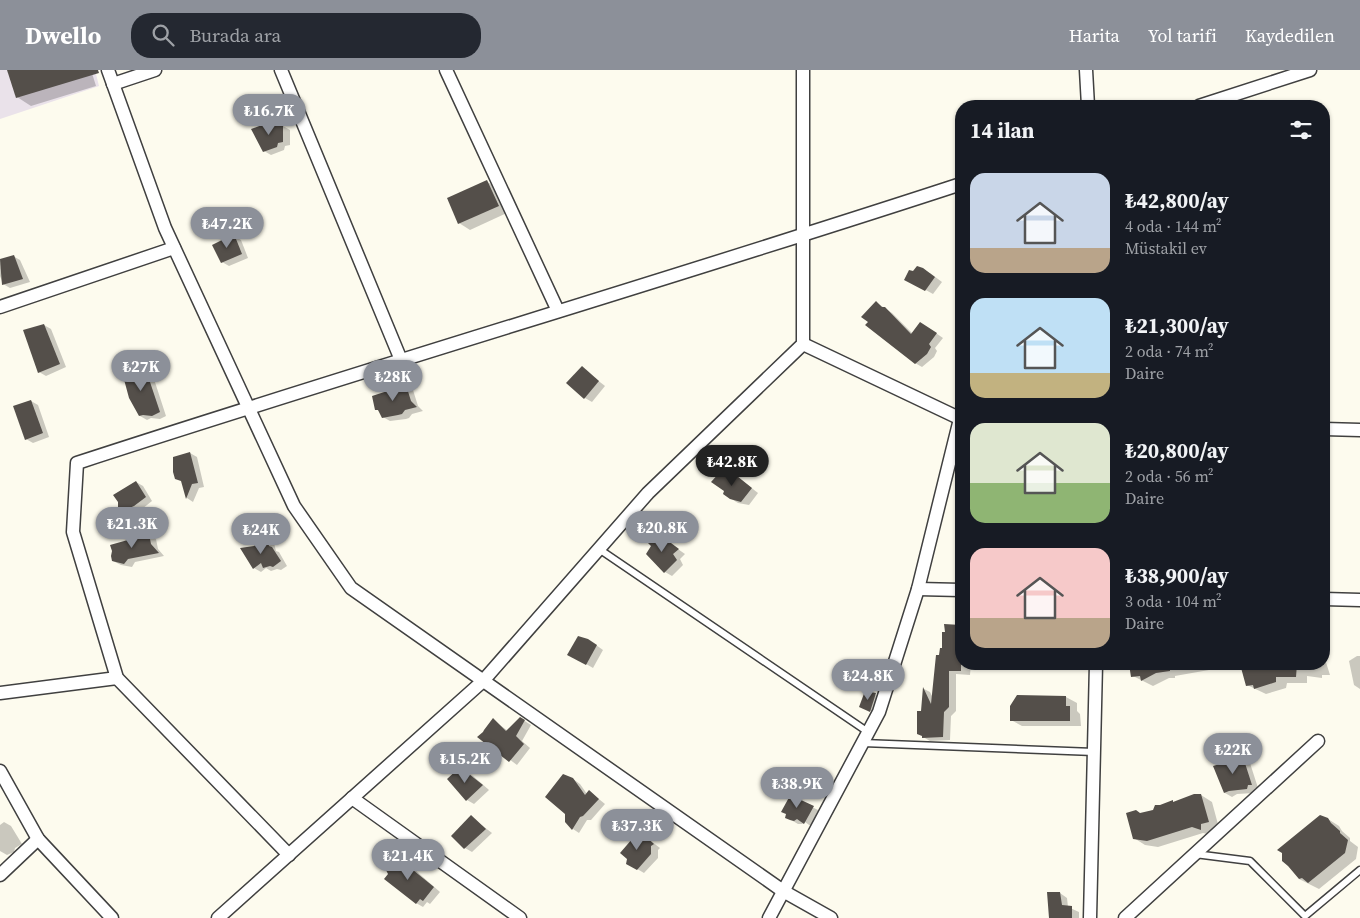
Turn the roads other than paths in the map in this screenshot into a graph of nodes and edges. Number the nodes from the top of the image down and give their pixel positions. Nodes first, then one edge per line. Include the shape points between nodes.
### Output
1 (108, 70) edge
2 (155, 70) edge
3 (281, 70) edge
4 (446, 70) edge
5 (803, 70) edge
6 (1086, 70) edge
7 (1310, 70) edge
8 (113, 84) junction
9 (1088, 100) edge
10 (1218, 100) edge
11 (955, 186) edge
12 (803, 236) junction
13 (174, 248) junction
14 (0, 307) edge
15 (558, 311) junction
16 (803, 344) junction
17 (401, 360) junction
18 (248, 407) junction
19 (955, 416) edge
20 (1330, 428) edge
21 (1360, 430) edge
22 (955, 443) edge
23 (599, 548) junction
24 (918, 589) junction
25 (955, 590) edge
26 (1330, 599) edge
27 (1360, 600) edge
28 (1096, 670) edge
29 (117, 678) junction
30 (483, 681) junction
31 (0, 693) edge
32 (865, 738) junction
33 (1318, 741) dead end
34 (1094, 752) junction
35 (0, 771) edge
36 (352, 798) junction
37 (38, 839) junction
38 (1195, 854) junction
39 (289, 855) junction
40 (1360, 870) edge
41 (0, 875) edge
42 (783, 891) junction
43 (224, 916) edge
44 (112, 918) edge
45 (520, 918) edge
46 (769, 918) edge
47 (831, 918) edge
48 (1090, 918) edge
49 (1124, 918) edge

1 - 8 street
2 - 8 street
3 - 17 street
4 - 15 street
5 - 12 street
6 - 9 street
7 - 10 street
8 - 13 street
11 - 12 street
12 - 15 street
12 - 16 street
13 - 14 street
13 - 18 street
15 - 17 street
16 - 19 street
16 - 23 street via 648,493
17 - 18 street
18 - 29 street via 77,463 73,532
18 - 30 street via 294,506 351,588
20 - 21 street
22 - 24 street
23 - 30 street
23 - 32 lane
24 - 25 street
24 - 32 street via 879,712
26 - 27 street
28 - 34 street
29 - 31 street
29 - 39 street
30 - 36 street
30 - 42 street
32 - 34 lane
32 - 42 street
33 - 38 street
34 - 48 street
35 - 37 street
36 - 39 street
36 - 45 street
37 - 41 street
37 - 44 street
38 - 40 lane via 1250,861 1305,916
38 - 49 street
39 - 43 street
42 - 46 street
42 - 47 street

